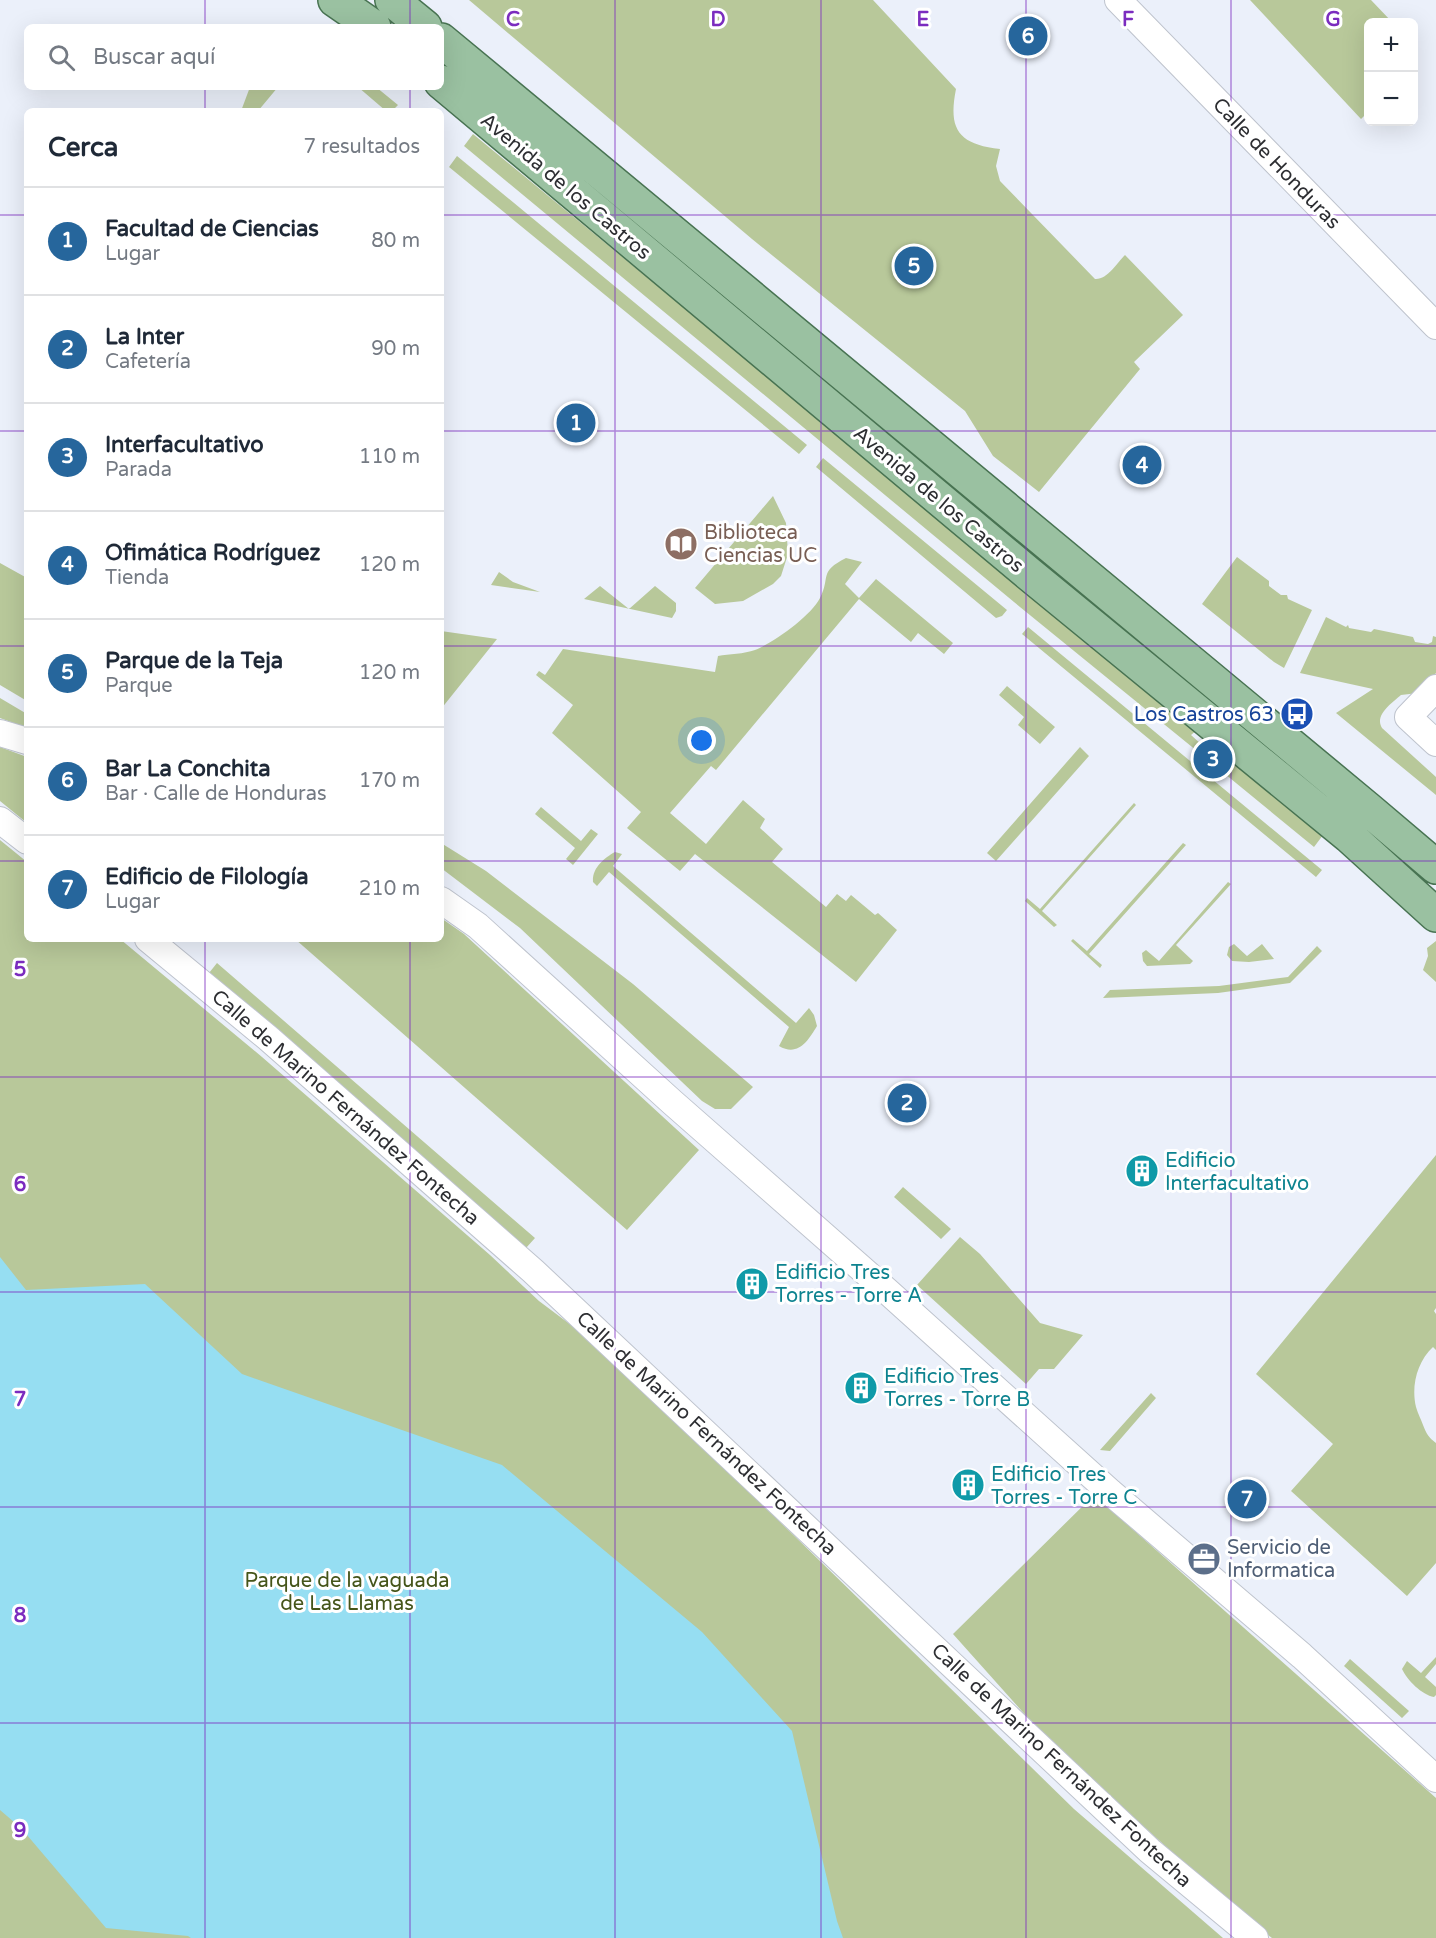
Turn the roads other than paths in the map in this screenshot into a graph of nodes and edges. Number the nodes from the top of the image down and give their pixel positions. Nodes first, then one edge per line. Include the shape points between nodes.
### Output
1 (334, 0) edge
2 (392, 0) edge
3 (1118, 0) edge
4 (370, 24) edge
5 (421, 24) edge
6 (444, 42) edge
7 (444, 85) edge
8 (1436, 326) edge
9 (1436, 688) edge
10 (0, 733) edge
11 (24, 740) edge
12 (1436, 743) edge
13 (0, 820) edge
14 (24, 840) edge
15 (1436, 867) edge
16 (444, 902) edge
17 (1436, 915) edge
18 (152, 942) edge
19 (1436, 1779) edge
20 (1255, 1938) edge

1 - 4 main road
2 - 5 main road
3 - 8 street, Calle de Honduras
6 - 15 main road, Avenida de los Castros
7 - 17 main road, Avenida de los Castros via 1348,836
9 - 12 street via 1408,717
10 - 11 street
13 - 14 street
16 - 19 street via 478,926
18 - 20 street, Calle de Marino Fernández Fontecha via 268,1038 534,1271 1150,1851

